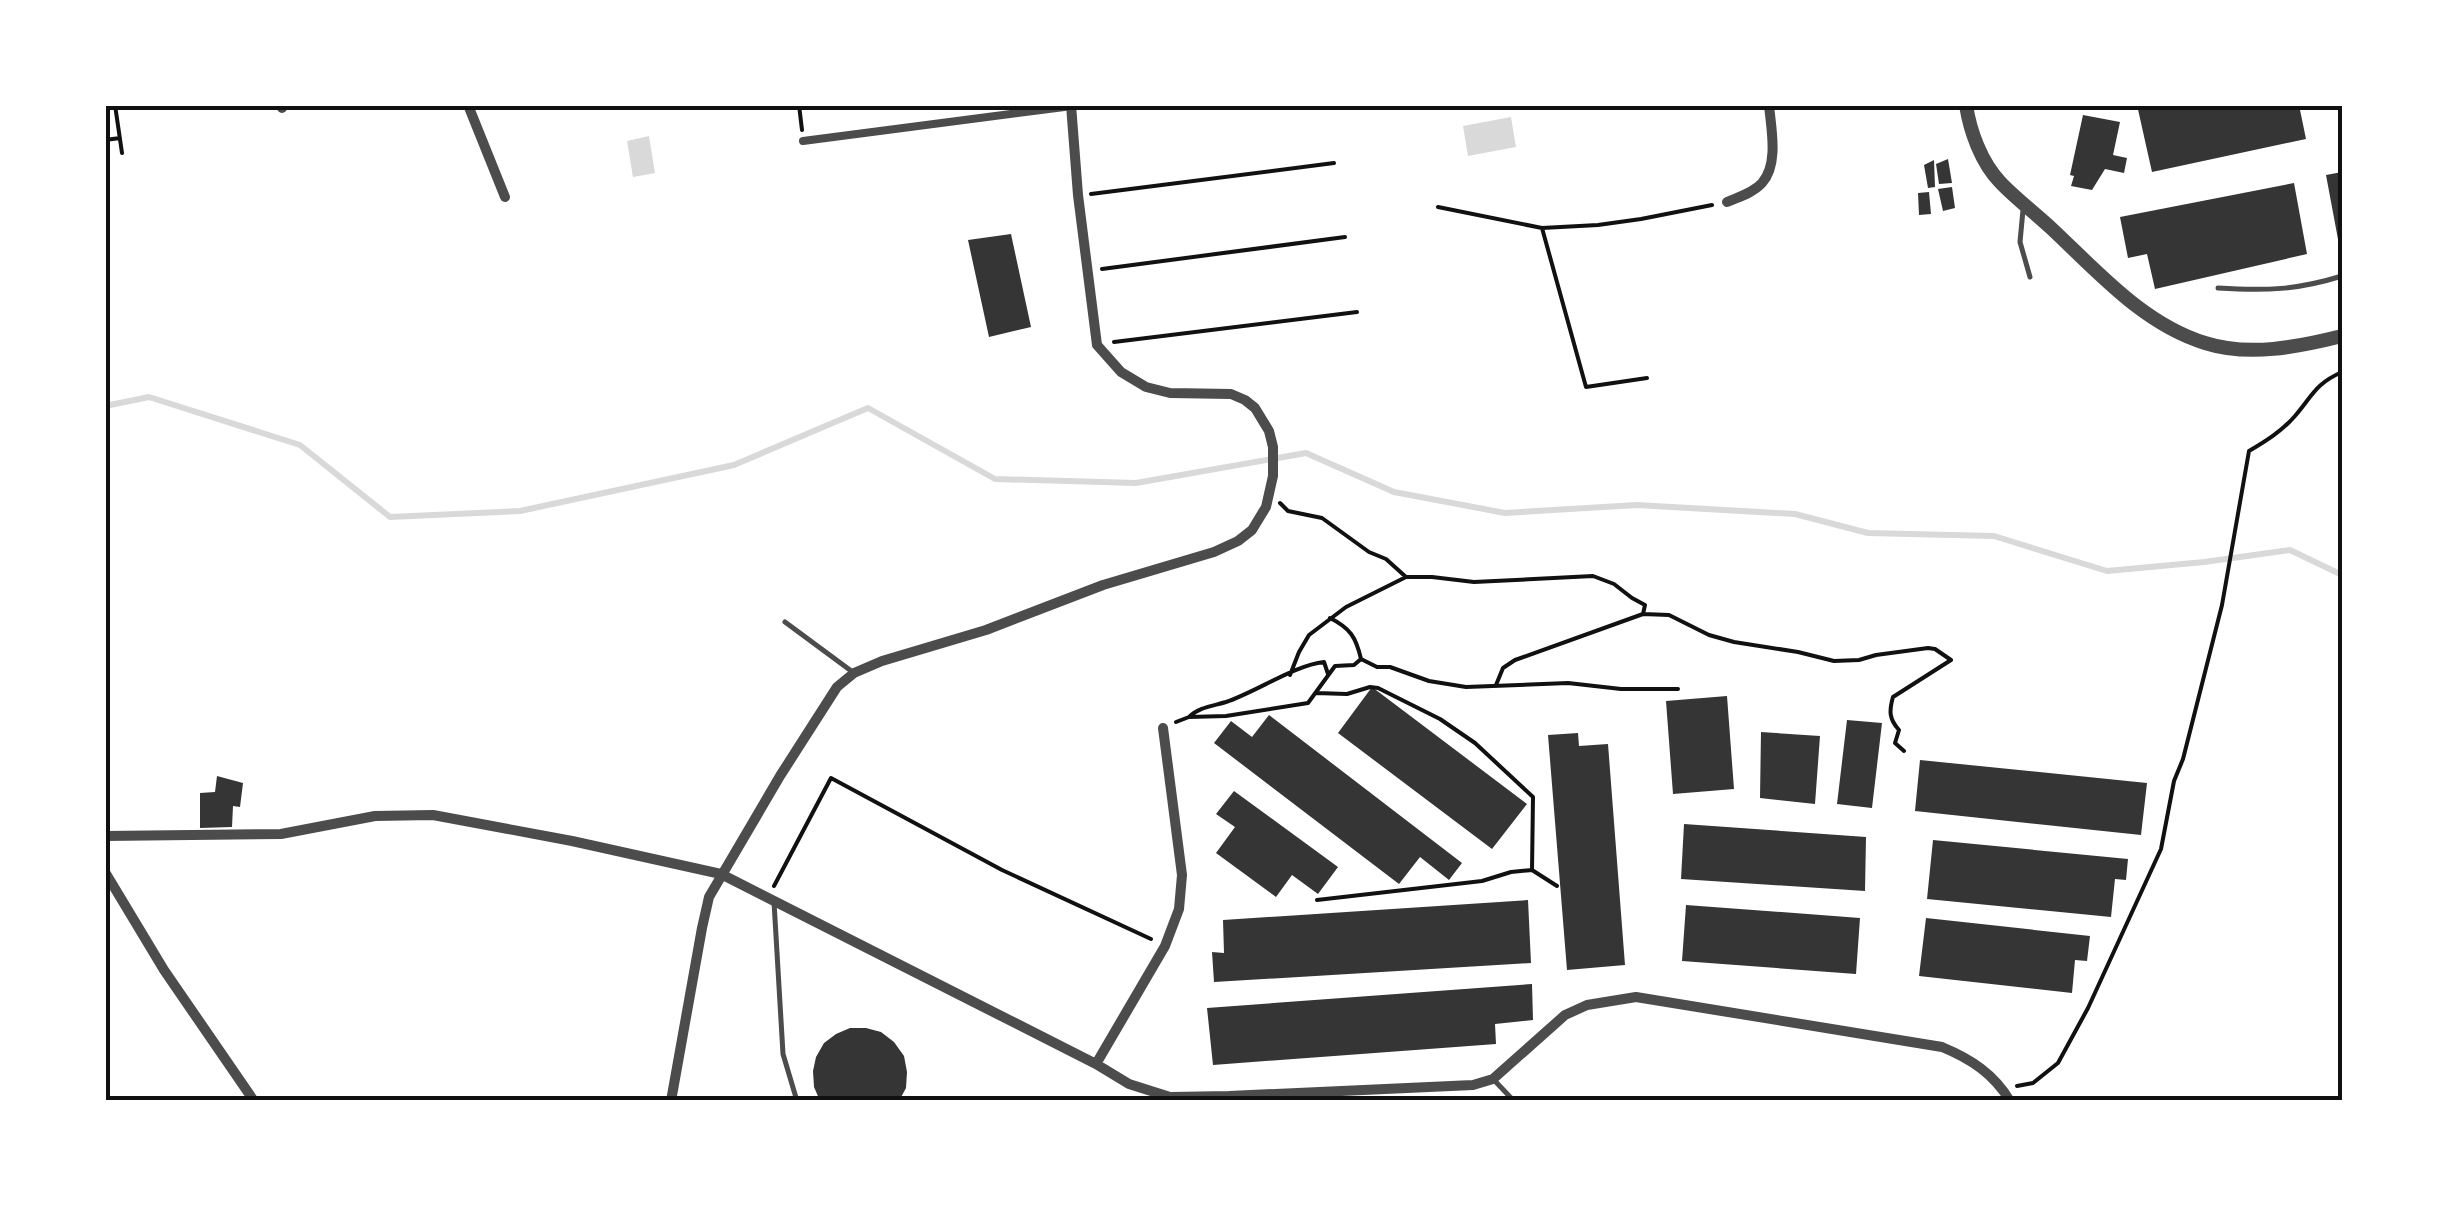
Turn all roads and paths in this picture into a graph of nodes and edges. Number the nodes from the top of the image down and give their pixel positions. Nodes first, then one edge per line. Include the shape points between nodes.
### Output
1 (114, 105) edge
2 (468, 105) edge
3 (799, 105) edge
4 (1071, 105) edge
5 (1080, 105) edge
6 (1769, 105) edge
7 (1966, 105) edge
8 (120, 138) junction
9 (105, 140) edge
10 (804, 141) joint
11 (122, 153) dead end
12 (1334, 163) dead end
13 (1078, 195) junction
14 (505, 197) dead end
15 (1727, 202) joint
16 (2024, 202) junction
17 (1438, 206) dead end
18 (1542, 228) junction
19 (1345, 237) dead end
20 (1086, 271) junction
21 (2342, 276) edge
22 (2030, 277) dead end
23 (2218, 288) dead end
24 (1357, 312) dead end
25 (2342, 336) edge
26 (1097, 345) junction
27 (2342, 372) edge
28 (1647, 378) dead end
29 (1270, 492) junction
30 (1406, 577) junction
31 (1644, 614) junction
32 (1330, 618) junction
33 (786, 622) dead end
34 (1361, 659) junction
35 (854, 673) junction
36 (1290, 674) junction
37 (1328, 674) junction
38 (1496, 685) junction
39 (1678, 689) dead end
40 (1316, 694) junction
41 (1189, 717) junction
42 (1163, 728) joint
43 (1904, 751) dead end
44 (105, 836) edge
45 (1532, 870) junction
46 (105, 872) edge
47 (721, 874) junction
48 (1557, 886) dead end
49 (771, 898) junction
50 (1316, 900) dead end
51 (1165, 946) junction
52 (1096, 1064) junction
53 (1493, 1080) junction
54 (2003, 1088) junction
55 (254, 1101) edge
56 (671, 1101) edge
57 (796, 1101) edge
58 (1514, 1101) edge
59 (2010, 1101) edge

1 - 8 path
2 - 14 street
3 - 10 path
4 - 5 street
4 - 10 street
4 - 13 street
6 - 15 street via 1771,166 1754,190
7 - 16 street via 1977,144 1998,180
8 - 9 path
8 - 11 path
12 - 13 path
13 - 20 street
15 - 18 path via 1642,219
16 - 22 lane via 2020,242
16 - 25 street via 2117,290 2162,324 2204,343 2269,349
17 - 18 path
18 - 28 path via 1586,388
19 - 20 path
20 - 26 street
21 - 23 lane via 2301,288
24 - 26 path
26 - 29 street via 1146,387 1170,394 1231,394 1255,408 1273,447
27 - 54 path via 2322,381 2293,418 2249,451 2222,605 2161,849 2058,1063 2033,1083
29 - 30 path via 1288,511 1322,518
29 - 35 street via 1252,530 1214,552
30 - 31 path via 1474,582 1594,576 1645,604
30 - 32 path
31 - 38 path via 1515,660
31 - 43 path via 1669,615 1734,642 1834,661 1935,649 1951,660 1891,705 1899,730 1895,742
32 - 34 path via 1354,634
32 - 36 path via 1309,635
33 - 35 lane
34 - 37 path
34 - 38 path via 1429,680
35 - 47 street via 837,687
36 - 37 path via 1324,662
36 - 41 path
37 - 40 path
38 - 39 path
40 - 41 path via 1308,703
40 - 45 path via 1378,688 1476,743 1532,798
41 - 42 path
42 - 51 street via 1182,874 1179,909
44 - 47 street via 281,834 375,816 433,815
45 - 48 path
45 - 50 path
46 - 55 street
47 - 49 street
47 - 56 street via 702,928
49 - 51 path via 832,778 1002,870
49 - 52 street
49 - 57 lane via 783,1054
51 - 52 street
52 - 53 street via 1128,1084 1170,1097
53 - 54 street via 1565,1015 1636,997 1942,1047 1984,1069
53 - 58 lane
54 - 59 street

